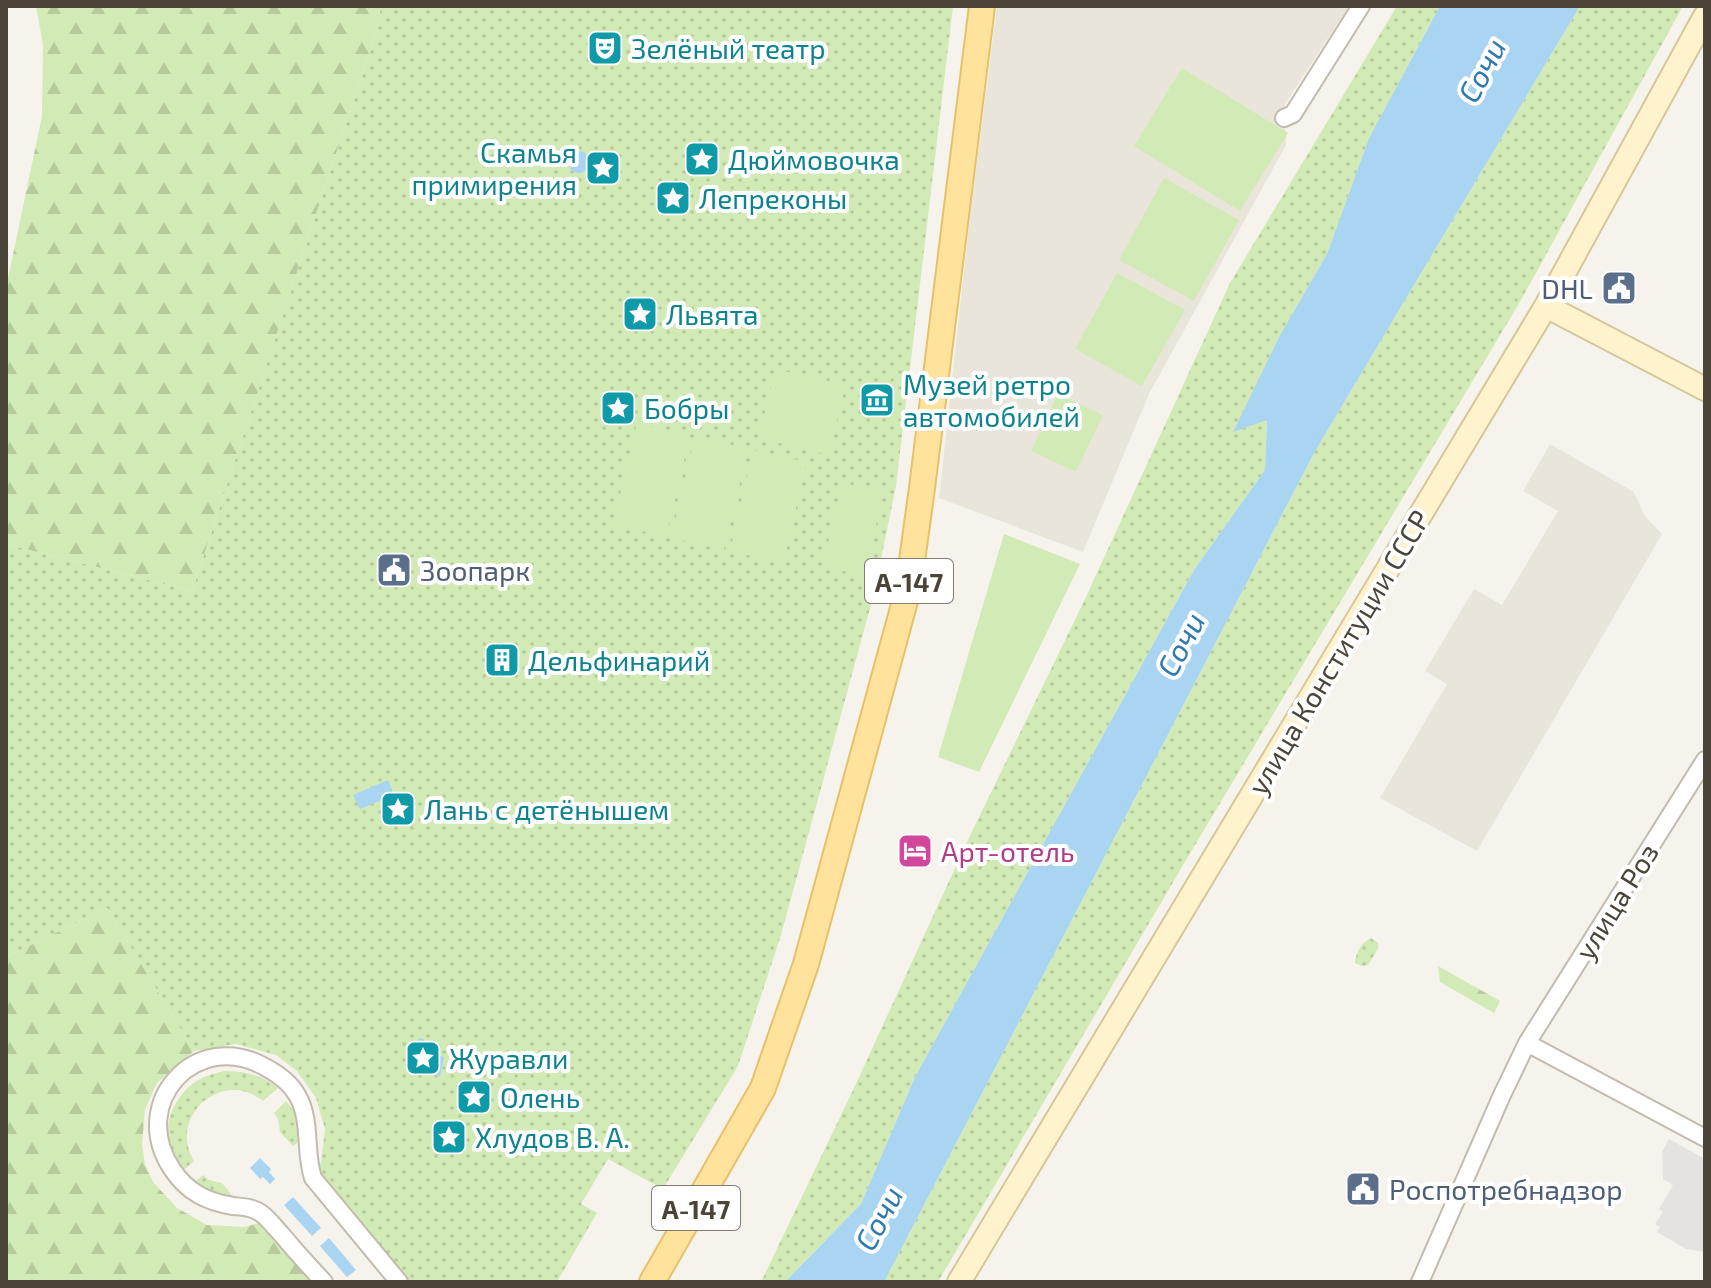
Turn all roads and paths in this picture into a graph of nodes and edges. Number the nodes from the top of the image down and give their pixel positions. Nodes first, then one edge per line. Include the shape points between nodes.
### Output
1 (982, 6) edge
2 (1361, 6) edge
3 (1705, 16) edge
4 (1284, 118) dead end
5 (1546, 306) junction
6 (1705, 389) edge
7 (1705, 760) edge
8 (1527, 1043) junction
9 (1705, 1138) edge
10 (324, 1282) edge
11 (399, 1282) edge
12 (652, 1282) edge
13 (959, 1282) edge
14 (1420, 1282) edge

1 - 12 main road, А-147 via 908,590 806,964 763,1088
2 - 4 street via 1293,114
3 - 5 main road, улица Конституции СССР
5 - 6 main road
5 - 13 main road, улица Конституции СССР
7 - 8 street, улица Роз
8 - 9 street
8 - 14 street, улица Роз
10 - 11 street via 263,1214 197,1195 171,1168 157,1118 161,1101 183,1073 202,1061 232,1055 251,1060 288,1083 304,1111 313,1178

